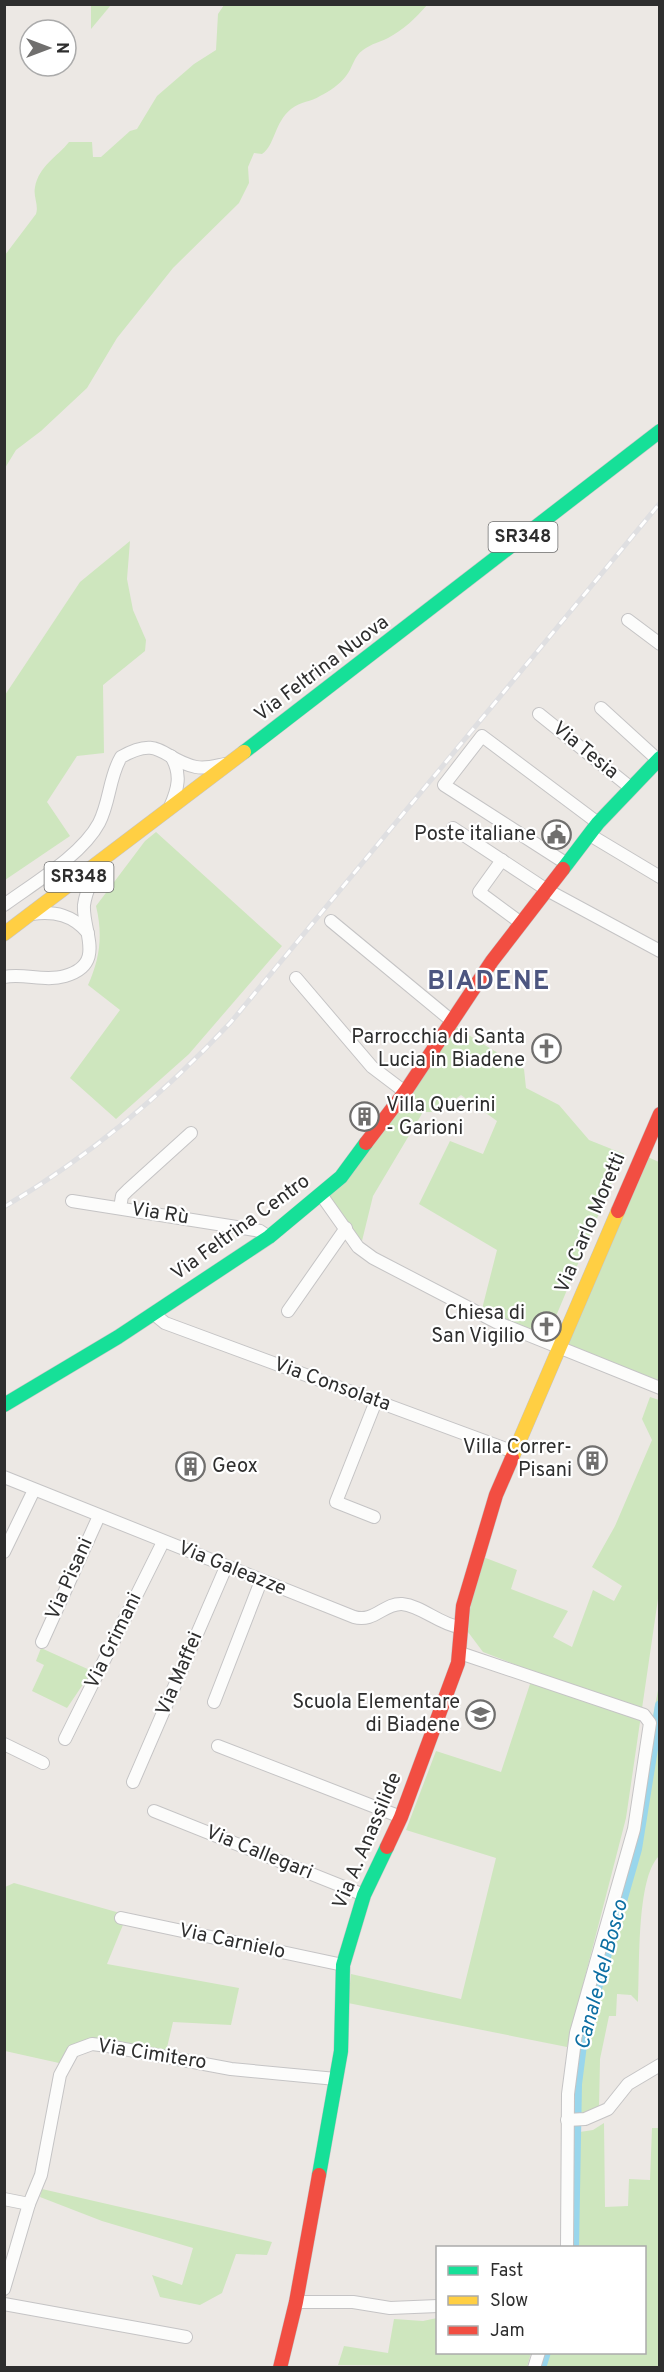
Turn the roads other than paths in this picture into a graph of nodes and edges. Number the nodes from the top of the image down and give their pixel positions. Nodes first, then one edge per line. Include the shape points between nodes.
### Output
1 (660, 431) edge
2 (628, 620) dead end
3 (660, 644) edge
4 (601, 708) dead end
5 (539, 714) dead end
6 (171, 755) junction
7 (658, 759) edge
8 (232, 762) junction
9 (631, 788) junction
10 (169, 809) junction
11 (453, 828) dead end
12 (594, 829) junction
13 (129, 840) junction
14 (502, 860) junction
15 (567, 864) junction
16 (660, 878) edge
17 (547, 890) junction
18 (4, 904) edge
19 (29, 915) junction
20 (331, 921) dead end
21 (521, 923) junction
22 (4, 934) edge
23 (89, 934) junction
24 (660, 951) edge
25 (4, 977) edge
26 (296, 978) dead end
27 (452, 1021) junction
28 (405, 1092) junction
29 (660, 1114) edge
30 (191, 1133) dead end
31 (322, 1196) junction
32 (72, 1201) dead end
33 (120, 1208) junction
34 (346, 1228) junction
35 (269, 1237) junction
36 (288, 1311) dead end
37 (154, 1314) junction
38 (560, 1348) junction
39 (660, 1388) edge
40 (376, 1401) junction
41 (8, 1403) edge
42 (514, 1452) junction
43 (4, 1477) edge
44 (34, 1490) junction
45 (99, 1516) junction
46 (374, 1516) dead end
47 (163, 1542) junction
48 (4, 1552) edge
49 (226, 1567) junction
50 (261, 1581) junction
51 (459, 1627) junction
52 (42, 1642) dead end
53 (460, 1653) junction
54 (214, 1702) dead end
55 (65, 1739) dead end
56 (4, 1744) edge
57 (218, 1746) dead end
58 (43, 1763) dead end
59 (133, 1782) dead end
60 (154, 1811) dead end
61 (401, 1817) junction
62 (364, 1895) junction
63 (122, 1918) dead end
64 (343, 1965) junction
65 (660, 2065) edge
66 (336, 2079) junction
67 (567, 2120) junction
68 (4, 2199) edge
69 (29, 2204) junction
70 (568, 2215) junction
71 (561, 2246) edge
72 (567, 2246) edge
73 (4, 2289) edge
74 (296, 2302) junction
75 (4, 2304) edge
76 (436, 2306) edge
77 (186, 2337) dead end
78 (280, 2367) edge

1 - 8 main road, Via Feltrina Nuova / SR348
2 - 3 street
4 - 7 street, Via Tesia
5 - 9 street, Via Tesia
6 - 8 street via 197,767
6 - 10 street via 178,767 178,786
6 - 18 street via 142,747 122,757 104,811 91,834
7 - 9 main road, Via Feltrina Centro
8 - 10 main road, Via Feltrina Nuova / SR348
9 - 12 main road, Via Feltrina Centro
10 - 13 main road, Via Feltrina Nuova / SR348
11 - 14 street
12 - 15 main road, Via Feltrina Centro
12 - 15 street via 482,736 444,785
12 - 16 street
13 - 19 main road, Via Feltrina Nuova / SR348
13 - 23 street via 98,869 87,892 84,907
14 - 17 street
14 - 21 street via 479,892
15 - 17 main road, Via Feltrina Centro
17 - 21 main road, Via Feltrina Centro
17 - 24 street
19 - 22 main road, Via Feltrina Nuova / SR348
19 - 23 street via 57,913 76,921
20 - 27 street
21 - 27 main road, Via Feltrina Centro
23 - 25 street via 91,949 86,961 66,976
26 - 28 street via 372,1067
27 - 28 main road, Via Feltrina Centro
28 - 31 main road, Via Feltrina Centro via 360,1155
29 - 38 main road, Via Carlo Moretti
30 - 33 street, Via Rù via 122,1196
31 - 34 street
31 - 35 main road, Via Feltrina Centro
32 - 33 street, Via Rù
33 - 35 street, Via Rù via 260,1231
34 - 36 street
34 - 38 street via 358,1247 373,1258 496,1322
35 - 37 main road, Via Feltrina Centro
37 - 40 street, Via Consolata via 165,1323
37 - 41 main road, Via Feltrina Centro
38 - 39 street
38 - 42 main road, Via A. Anassilide
40 - 42 street, Via Consolata
40 - 46 street via 336,1502
42 - 51 main road, Via A. Anassilide via 496,1495
43 - 44 street, Via Galeazze
44 - 45 street, Via Galeazze
44 - 48 street
45 - 47 street, Via Galeazze
45 - 52 street, Via Pisani
47 - 49 street, Via Galeazze
47 - 55 street, Via Grimani
49 - 50 street, Via Galeazze
49 - 59 street, Via Maffei
50 - 51 street, Via Galeazze via 357,1618 372,1617 401,1604
50 - 54 street
51 - 53 main road, Via A. Anassilide
53 - 61 main road, Via A. Anassilide
53 - 67 street via 648,1718 650,1727 634,1829 576,2033
56 - 58 street
57 - 61 street
60 - 62 street, Via Callegari
61 - 62 main road, Via A. Anassilide
62 - 64 main road, Via A. Anassilide
63 - 64 street, Via Carnielo
64 - 66 main road, Via A. Anassilide via 341,2051
65 - 67 street via 628,2084 608,2109 585,2119
66 - 69 street, Via Cimitero via 231,2069 108,2046 82,2045 73,2050 63,2066 41,2175
66 - 74 main road, Via A. Anassilide
67 - 70 street
68 - 69 street
69 - 73 street, Via Cimitero
70 - 71 street
70 - 72 street
74 - 76 street via 347,2302 390,2308
74 - 78 main road, Via A. Anassilide
75 - 77 street

